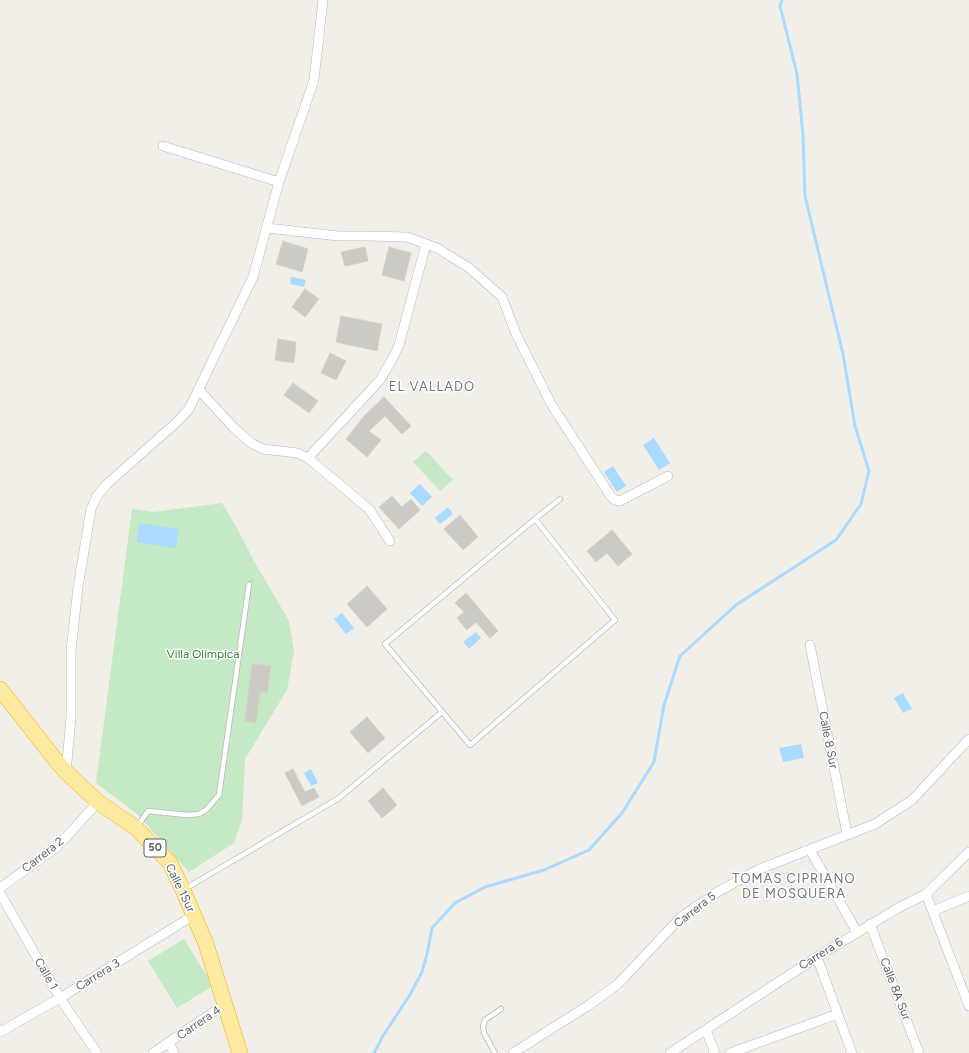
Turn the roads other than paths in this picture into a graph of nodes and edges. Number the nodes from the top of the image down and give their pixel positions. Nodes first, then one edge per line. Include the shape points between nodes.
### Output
1 (323, 0) edge
2 (162, 146) dead end
3 (279, 182) junction
4 (267, 228) junction
5 (426, 244) junction
6 (199, 390) junction
7 (308, 458) junction
8 (668, 476) dead end
9 (560, 498) dead end
10 (535, 519) junction
11 (390, 540) dead end
12 (249, 584) dead end
13 (810, 645) dead end
14 (0, 689) edge
15 (442, 712) junction
16 (969, 739) edge
17 (66, 772) junction
18 (98, 802) junction
19 (136, 828) junction
20 (847, 834) junction
21 (810, 850) junction
22 (969, 852) edge
23 (0, 888) edge
24 (183, 890) junction
25 (0, 893) edge
26 (926, 894) junction
27 (969, 896) edge
28 (933, 911) junction
29 (194, 915) junction
30 (870, 924) junction
31 (857, 932) junction
32 (816, 957) junction
33 (60, 998) junction
34 (224, 1005) junction
35 (969, 1006) edge
36 (501, 1009) dead end
37 (838, 1014) junction
38 (706, 1030) junction
39 (0, 1032) edge
40 (169, 1042) junction
41 (97, 1053) edge
42 (153, 1053) edge
43 (174, 1053) edge
44 (240, 1053) edge
45 (495, 1053) edge
46 (513, 1053) edge
47 (670, 1053) edge
48 (715, 1053) edge
49 (730, 1053) edge
50 (852, 1053) edge
51 (919, 1053) edge

1 - 3 street via 314,80
2 - 3 street
3 - 4 street
4 - 5 street via 338,236 407,237
4 - 6 street via 253,277
5 - 7 street via 394,356 380,380
5 - 8 street via 468,267 502,297 516,334 552,404 615,500 620,501
6 - 7 street via 251,443 263,448 297,453
6 - 17 street via 189,409 107,484 91,509 71,651 71,718
7 - 11 street via 368,510
9 - 10 lane
10 - 15 lane via 385,644
10 - 15 lane via 615,620 470,745
12 - 19 lane via 219,795 207,810 199,814 148,811
13 - 20 street, Calle 8 Sur
14 - 17 highway, Calle 1Sur / 50
15 - 24 lane via 339,798
16 - 20 street, Carrera 5 via 912,800 875,824
17 - 18 highway, Calle 1Sur / 50
18 - 19 highway, Calle 1Sur / 50
18 - 23 street, Carrera 2 via 58,846
19 - 24 highway, Calle 1Sur / 50 via 170,863
20 - 21 street, Carrera 5
21 - 31 street
21 - 46 street, Carrera 5 via 760,870 719,891 681,917 618,984
22 - 26 street, Carrera 6
24 - 29 highway, Calle 1Sur / 50
25 - 33 street, Calle 1
26 - 28 street
26 - 30 street, Carrera 6
27 - 28 street
28 - 35 street
29 - 33 street, Carrera 3
29 - 34 highway, Calle 1Sur / 50 via 206,944
30 - 31 street, Carrera 6
30 - 51 street, Calle 8A Sur
31 - 32 street, Carrera 6
32 - 37 street
32 - 38 street, Carrera 6
33 - 39 street, Carrera 3
33 - 41 street, Calle 1
34 - 40 street, Carrera 4
34 - 44 highway, Calle 1Sur / 50
36 - 45 lane via 485,1020 483,1026
37 - 49 street
37 - 50 street
38 - 47 street, Carrera 6
38 - 48 street
40 - 42 street, Carrera 4
40 - 43 street

